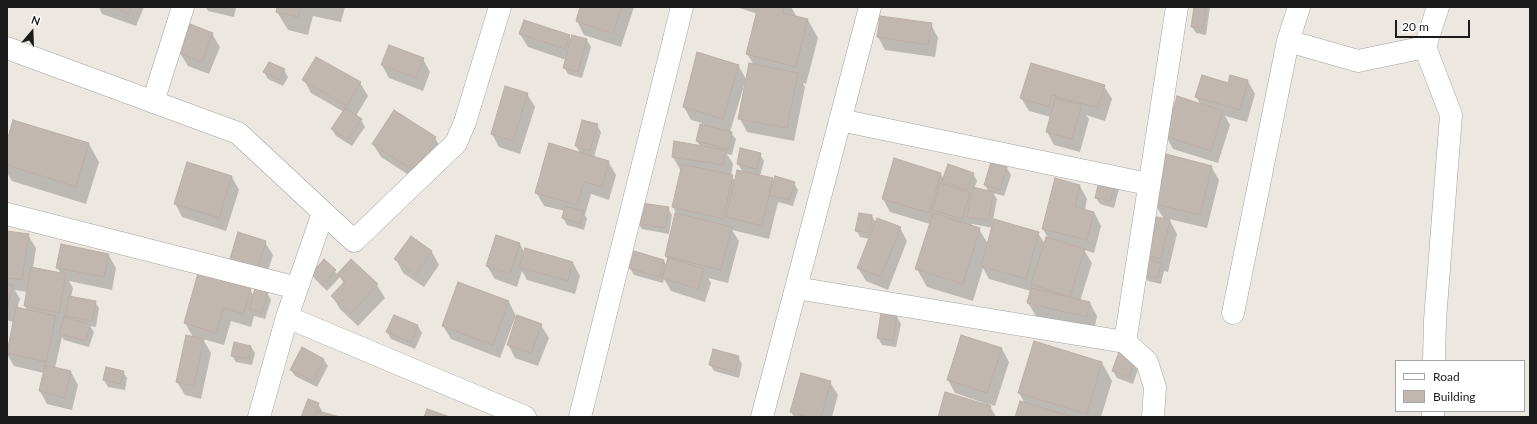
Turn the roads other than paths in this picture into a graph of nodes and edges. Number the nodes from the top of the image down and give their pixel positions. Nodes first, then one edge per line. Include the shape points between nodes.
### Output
1 (183, 7) edge
2 (500, 7) edge
3 (682, 7) edge
4 (870, 7) edge
5 (1298, 7) edge
6 (1438, 7) edge
7 (1172, 8) edge
8 (1288, 41) junction
9 (1425, 47) junction
10 (7, 48) edge
11 (153, 102) junction
12 (840, 120) junction
13 (1148, 184) junction
14 (323, 213) junction
15 (7, 214) edge
16 (298, 288) junction
17 (796, 288) junction
18 (1233, 313) dead end
19 (287, 317) junction
20 (1125, 342) junction
21 (1434, 360) edge
22 (260, 417) edge
23 (525, 417) edge
24 (580, 417) edge
25 (762, 417) edge
26 (1153, 417) edge

1 - 11 street
2 - 14 street via 465,122 456,143 354,241
3 - 24 street
4 - 12 street
5 - 8 street
6 - 9 street
7 - 13 street
8 - 9 street via 1358,61
8 - 18 street
9 - 21 street via 1451,115
10 - 11 street
11 - 14 street via 238,133
12 - 13 street
12 - 17 street
13 - 20 street
14 - 16 street
15 - 16 street
16 - 19 street
17 - 20 street
17 - 25 street
19 - 22 street
19 - 23 street
20 - 26 street via 1147,362 1155,387

